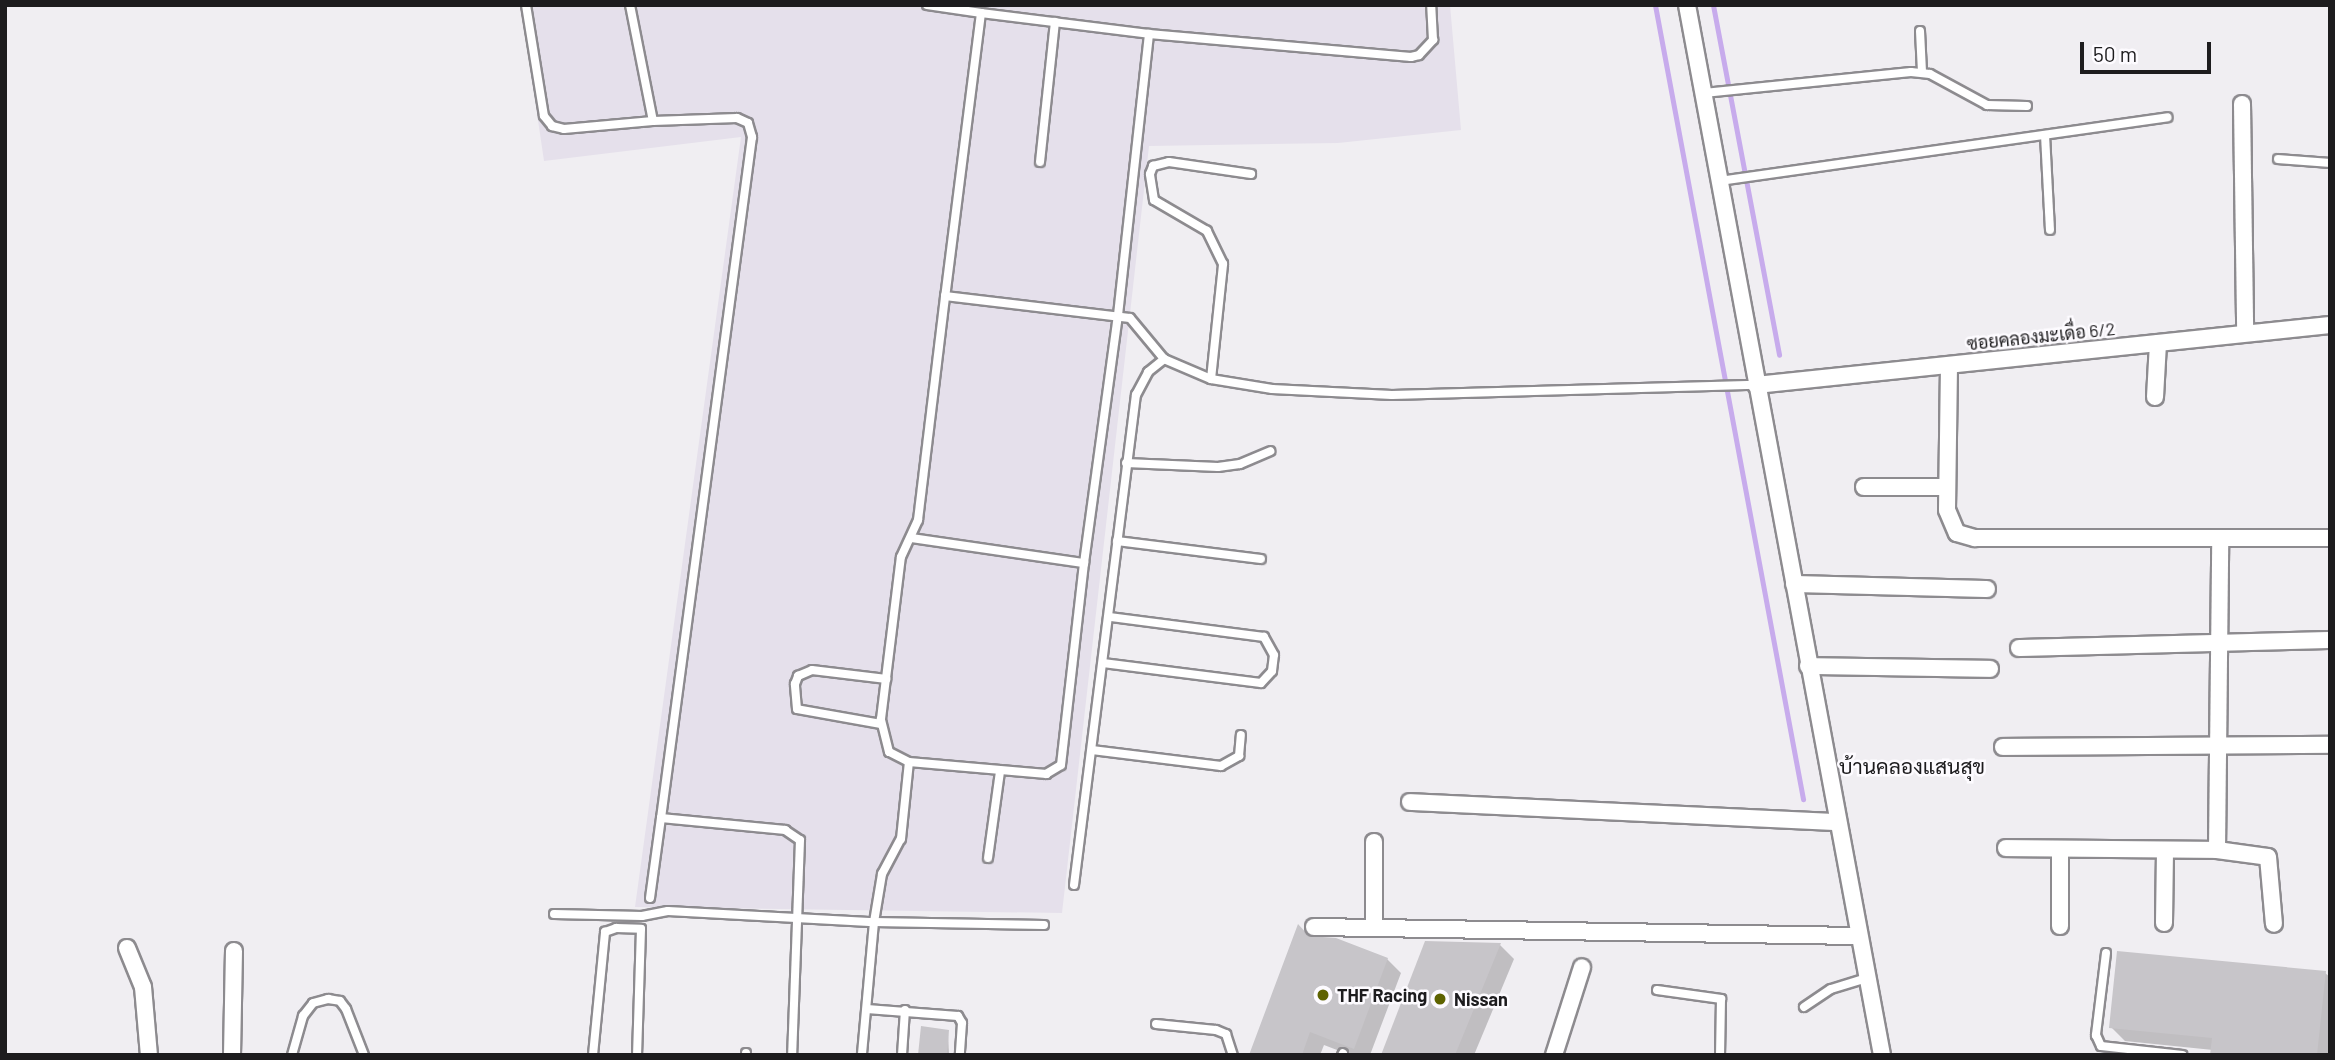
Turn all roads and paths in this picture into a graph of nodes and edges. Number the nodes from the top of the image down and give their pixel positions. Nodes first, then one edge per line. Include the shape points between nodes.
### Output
1 (526, 5) edge
2 (630, 5) edge
3 (927, 5) edge
4 (1431, 5) edge
5 (1687, 5) edge
6 (981, 13) junction
7 (1055, 22) junction
8 (1920, 31) dead end
9 (1149, 34) junction
10 (1922, 72) junction
11 (1704, 93) junction
12 (2242, 104) dead end
13 (2027, 106) dead end
14 (2167, 117) dead end
15 (653, 121) junction
16 (2045, 135) junction
17 (2278, 159) dead end
18 (1040, 162) dead end
19 (2330, 163) edge
20 (1251, 174) dead end
21 (1720, 181) junction
22 (2050, 230) dead end
23 (945, 296) junction
24 (1118, 315) junction
25 (2330, 325) edge
26 (2245, 333) junction
27 (2158, 343) junction
28 (1164, 359) junction
29 (1949, 366) junction
30 (1212, 379) junction
31 (1756, 385) junction
32 (2155, 397) dead end
33 (1270, 451) dead end
34 (1126, 463) junction
35 (1864, 487) dead end
36 (1947, 487) junction
37 (912, 538) junction
38 (2330, 538) edge
39 (2220, 540) junction
40 (1117, 541) junction
41 (1261, 559) dead end
42 (1084, 563) junction
43 (1794, 584) junction
44 (1987, 589) dead end
45 (1109, 617) junction
46 (2330, 640) edge
47 (2220, 643) junction
48 (2019, 648) dead end
49 (1103, 663) junction
50 (1808, 666) junction
51 (1990, 669) dead end
52 (886, 679) junction
53 (881, 724) junction
54 (1241, 736) dead end
55 (2219, 745) junction
56 (2330, 745) edge
57 (2003, 747) dead end
58 (1091, 750) junction
59 (909, 762) junction
60 (999, 772) junction
61 (1409, 802) dead end
62 (661, 818) junction
63 (1837, 822) junction
64 (1374, 842) dead end
65 (2006, 848) dead end
66 (2060, 850) junction
67 (2165, 850) junction
68 (2217, 850) junction
69 (988, 858) dead end
70 (1074, 885) dead end
71 (650, 898) dead end
72 (554, 914) dead end
73 (642, 916) junction
74 (800, 917) junction
75 (874, 922) junction
76 (2164, 923) dead end
77 (2274, 924) dead end
78 (1044, 925) dead end
79 (2060, 926) dead end
80 (1314, 927) dead end
81 (1374, 927) junction
82 (641, 929) junction
83 (1857, 936) junction
84 (127, 948) dead end
85 (234, 951) dead end
86 (2106, 953) dead end
87 (1582, 967) dead end
88 (1866, 978) junction
89 (1657, 990) dead end
90 (1804, 1007) dead end
91 (867, 1009) junction
92 (905, 1010) junction
93 (1156, 1024) dead end
94 (2126, 1053) edge
95 (149, 1055) edge
96 (232, 1055) edge
97 (292, 1055) edge
98 (364, 1055) edge
99 (593, 1055) edge
100 (637, 1055) edge
101 (792, 1055) edge
102 (862, 1055) edge
103 (902, 1055) edge
104 (960, 1055) edge
105 (1233, 1055) edge
106 (1554, 1055) edge
107 (1720, 1055) edge
108 (1882, 1055) edge
109 (2183, 1055) edge

1 - 15 lane via 544,116 552,126 564,130
2 - 15 lane
3 - 6 lane
4 - 9 lane via 1433,40 1411,57
5 - 11 street
6 - 7 lane
6 - 23 lane
7 - 9 lane
7 - 18 lane
8 - 10 lane
9 - 24 lane
10 - 11 lane
10 - 13 lane via 1987,105
11 - 21 street
12 - 26 street
14 - 16 lane
15 - 62 lane via 737,118 748,123 752,137
16 - 21 lane
16 - 22 lane
17 - 19 lane
20 - 30 lane via 1169,162 1153,166 1150,174 1154,200 1207,230 1223,264
21 - 31 street
23 - 24 lane
23 - 37 lane
24 - 28 lane via 1136,320
24 - 42 lane
25 - 26 street, ซอยคลองมะเดื่อ 6/2
26 - 27 street, ซอยคลองมะเดื่อ 6/2
27 - 29 street, ซอยคลองมะเดื่อ 6/2
27 - 32 street
28 - 30 lane
28 - 34 lane via 1140,382
29 - 31 street, ซอยคลองมะเดื่อ 6/2
29 - 36 street
30 - 31 lane via 1272,390 1367,395
31 - 43 street
33 - 34 lane via 1240,464 1218,467
34 - 40 lane
35 - 36 street
36 - 39 street via 1948,521 1957,533 1975,538
37 - 42 lane
37 - 52 lane via 901,558
38 - 39 street
39 - 47 street
40 - 41 lane
40 - 45 lane
42 - 60 lane via 1060,765 1046,774
43 - 44 street
43 - 50 street
45 - 49 lane
45 - 49 lane via 1264,637 1273,655 1272,671 1261,683
46 - 47 street
47 - 48 street
47 - 55 street
49 - 58 lane
50 - 51 street
50 - 63 street
52 - 53 lane
52 - 53 lane via 811,670 798,676 795,684 797,709
53 - 59 lane via 889,752
54 - 58 lane via 1239,756 1220,766
55 - 56 street
55 - 57 street
55 - 68 street
58 - 70 lane
59 - 60 lane
59 - 75 lane via 901,839 882,874
60 - 69 lane
61 - 63 street
62 - 71 lane
62 - 74 lane via 794,832 802,848
63 - 83 street
64 - 81 street
65 - 66 street
66 - 67 street
66 - 79 street
67 - 68 street
67 - 76 street
68 - 77 street via 2268,857
72 - 73 lane
73 - 74 lane via 668,911
73 - 82 lane
74 - 75 lane
74 - 101 lane
75 - 78 lane
75 - 91 lane
80 - 81 street
81 - 83 street
82 - 99 lane via 605,932
82 - 100 lane
83 - 88 street
84 - 95 street via 143,987
85 - 96 street
86 - 94 lane via 2096,1035 2101,1046
87 - 106 street
88 - 90 lane via 1831,989
88 - 108 street
89 - 107 lane via 1721,999
91 - 92 lane
91 - 102 lane
92 - 103 lane
92 - 104 lane via 958,1017 962,1023
93 - 105 lane via 1226,1034
94 - 109 lane
97 - 98 lane via 303,1016 313,1003 328,999 340,1001 346,1009

